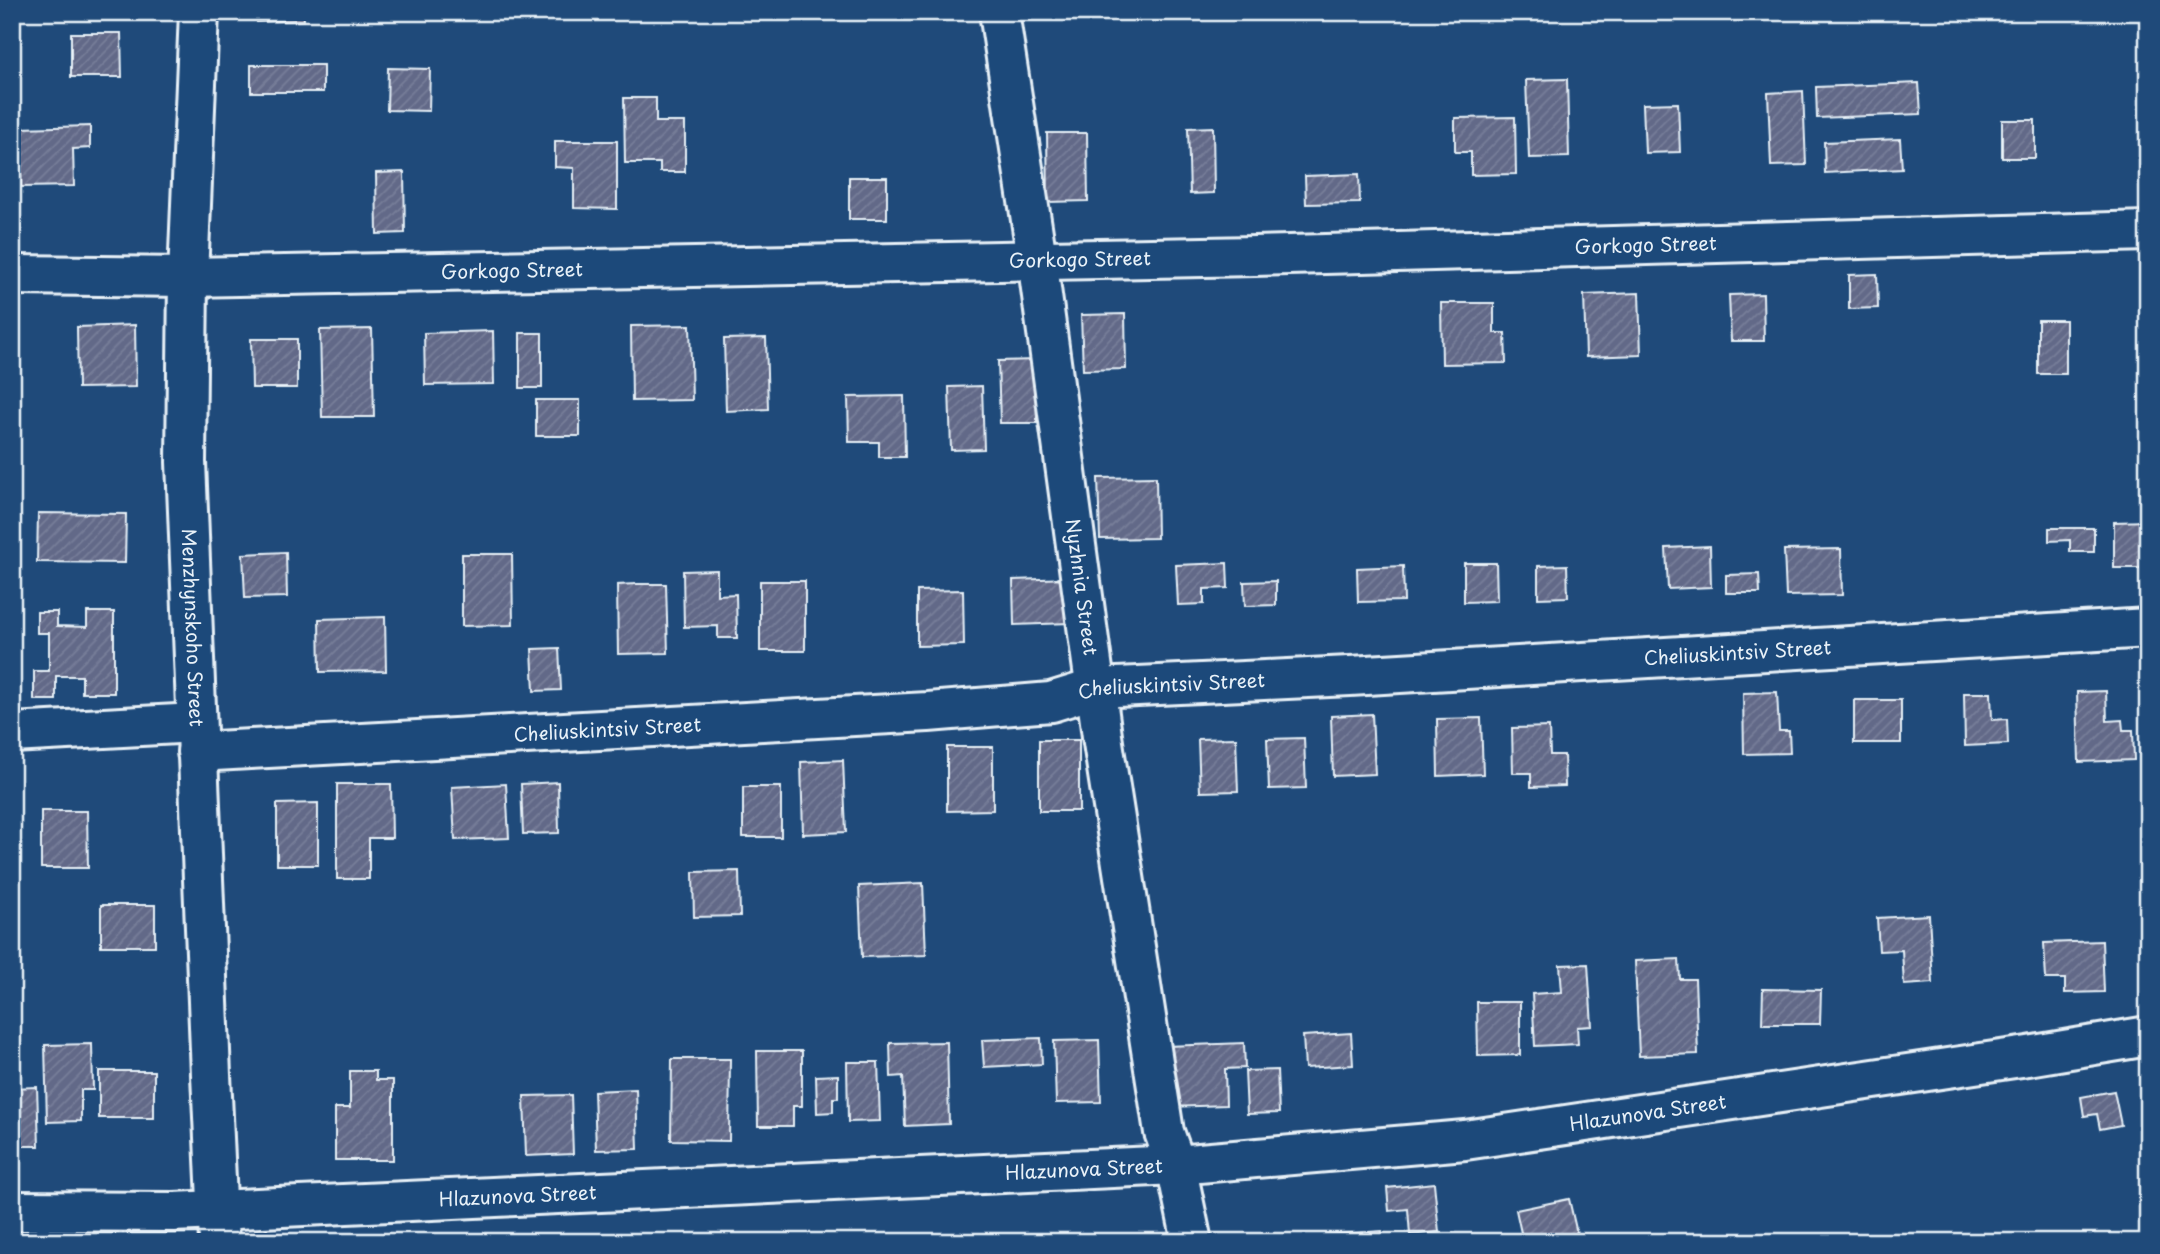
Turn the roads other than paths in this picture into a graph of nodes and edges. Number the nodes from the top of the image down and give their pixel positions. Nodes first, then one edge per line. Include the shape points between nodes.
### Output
1 (199, 12) edge
2 (999, 12) edge
3 (2148, 231) edge
4 (1037, 259) junction
5 (12, 275) edge
6 (188, 277) junction
7 (2148, 628) edge
8 (1096, 688) junction
9 (12, 733) edge
10 (197, 738) junction
11 (2148, 1036) edge
12 (1176, 1165) junction
13 (12, 1211) edge
14 (219, 1226) edge
15 (1192, 1242) edge

1 - 6 street, Menzhynskoho Street
2 - 4 street, Nyzhnia Street
3 - 4 street, Gorkogo Street
4 - 6 street, Gorkogo Street
4 - 8 street, Nyzhnia Street
5 - 6 street, Gorkogo Street
6 - 10 street, Menzhynskoho Street via 186,462
7 - 8 street, Cheliuskintsiv Street
8 - 10 street, Cheliuskintsiv Street via 1051,702 928,712
8 - 12 street, Nyzhnia Street via 1164,1132
9 - 10 street, Cheliuskintsiv Street
10 - 14 street, Menzhynskoho Street
11 - 12 street, Hlazunova Street via 1465,1140
12 - 14 street, Hlazunova Street
12 - 15 street, Nyzhnia Street
13 - 14 street, Hlazunova Street via 174,1212

